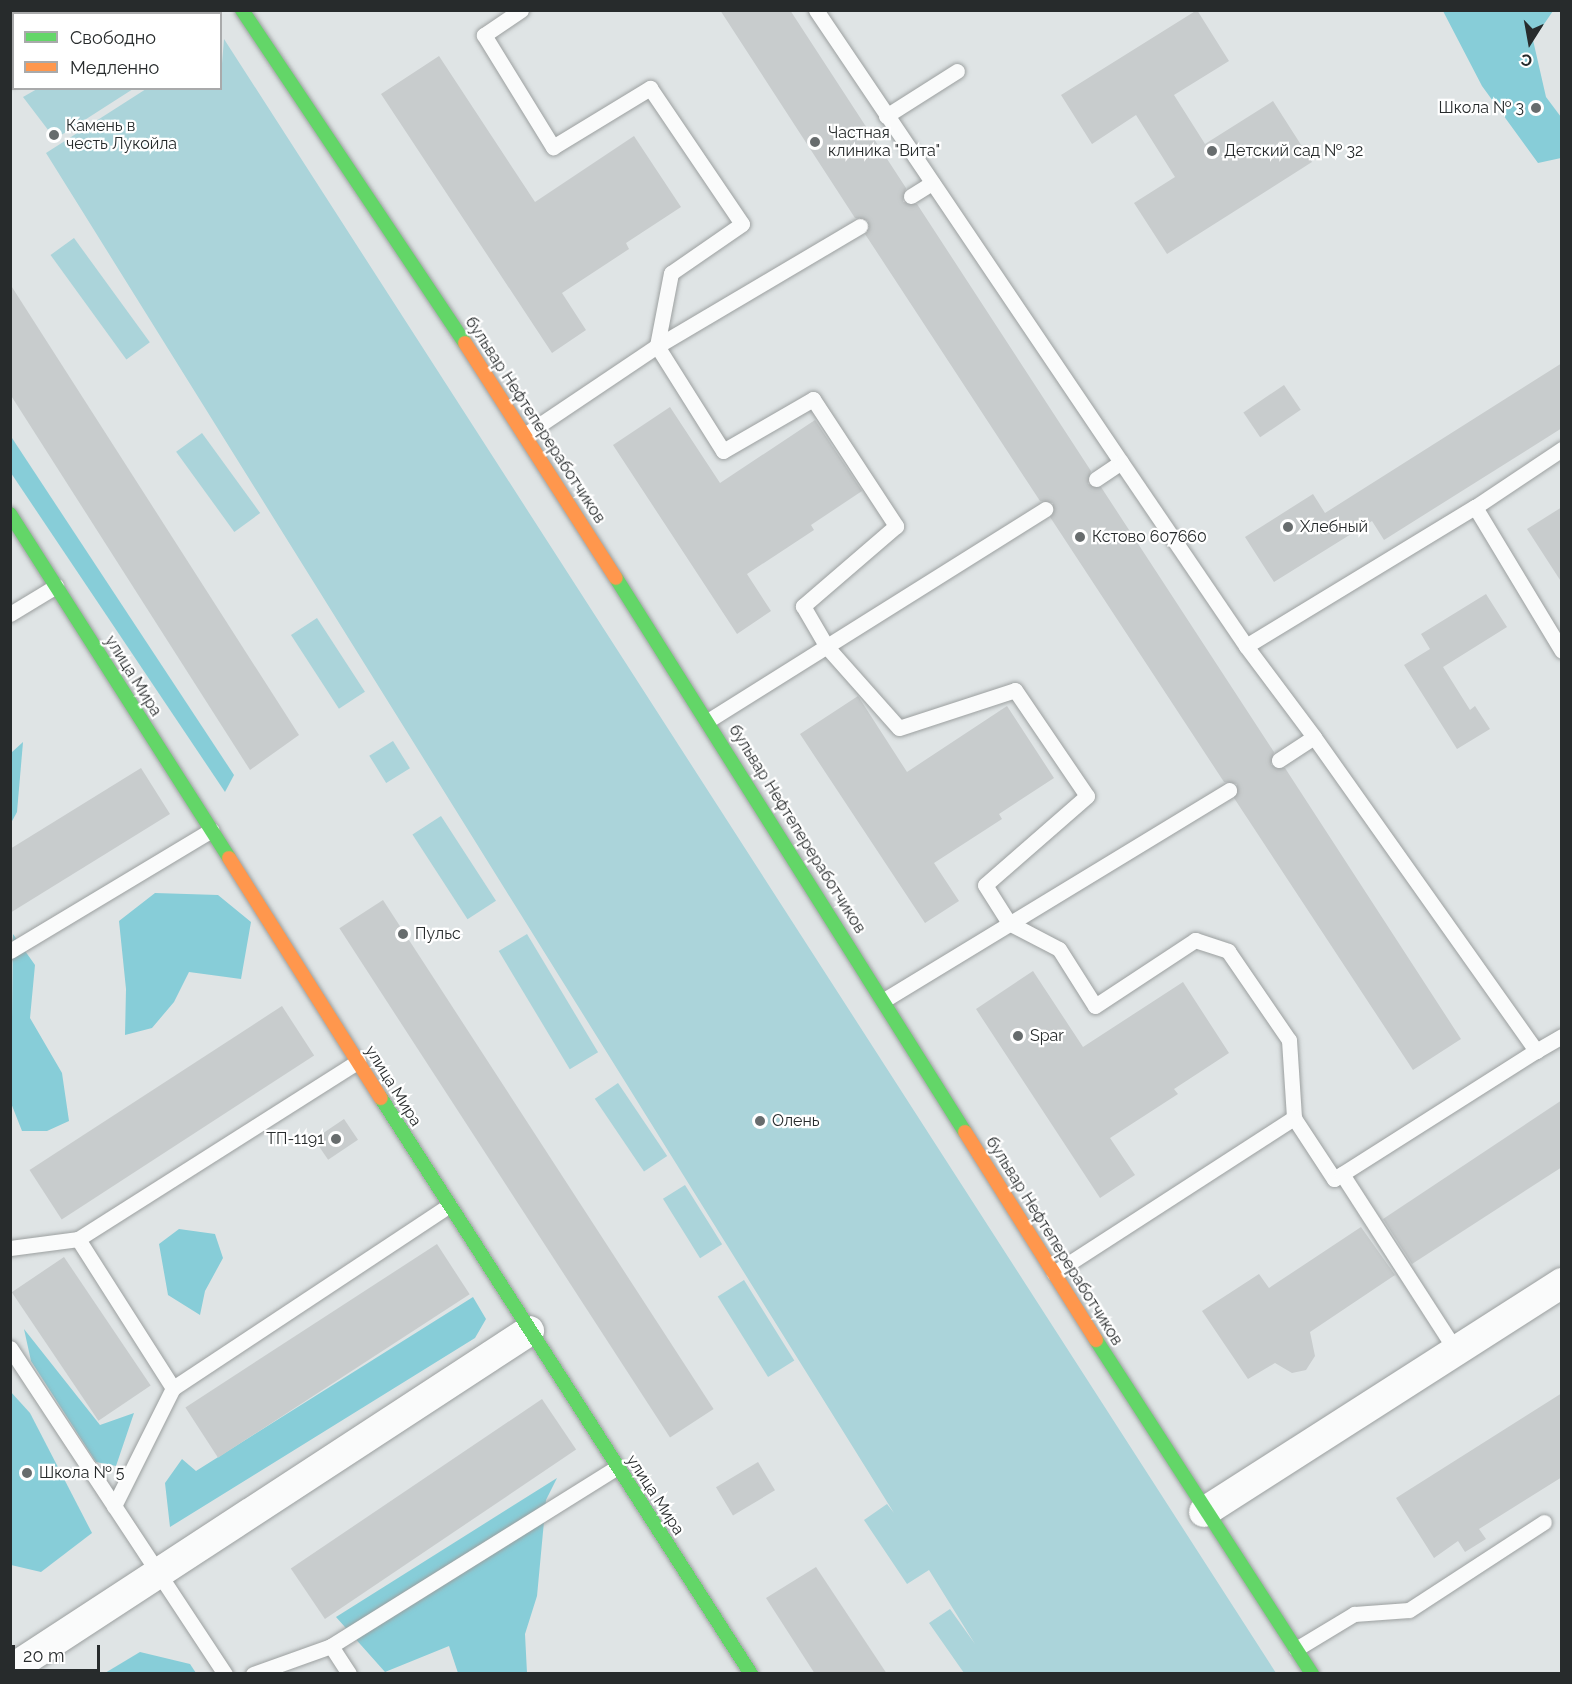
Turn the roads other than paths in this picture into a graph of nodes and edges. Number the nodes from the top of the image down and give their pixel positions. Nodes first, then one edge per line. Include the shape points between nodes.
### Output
1 (242, 10) edge
2 (521, 10) edge
3 (816, 10) edge
4 (957, 71) dead end
5 (886, 116) junction
6 (932, 183) junction
7 (911, 196) dead end
8 (860, 226) dead end
9 (657, 346) junction
10 (526, 434) junction
11 (1562, 449) edge
12 (1121, 462) junction
13 (1096, 479) dead end
14 (1475, 507) junction
15 (1045, 510) dead end
16 (10, 514) edge
17 (56, 586) junction
18 (10, 614) edge
19 (827, 646) junction
20 (1246, 646) junction
21 (1562, 651) edge
22 (709, 720) junction
23 (1314, 737) junction
24 (1279, 760) dead end
25 (1229, 790) dead end
26 (211, 830) junction
27 (1009, 923) junction
28 (10, 951) edge
29 (884, 1000) junction
30 (1562, 1036) edge
31 (1536, 1052) junction
32 (358, 1061) junction
33 (1294, 1118) junction
34 (1342, 1174) junction
35 (449, 1205) junction
36 (78, 1239) junction
37 (10, 1248) edge
38 (1054, 1273) junction
39 (1562, 1283) edge
40 (529, 1331) junction
41 (10, 1348) edge
42 (1456, 1351) junction
43 (173, 1388) junction
44 (617, 1467) junction
45 (114, 1506) junction
46 (1204, 1512) junction
47 (1544, 1522) dead end
48 (158, 1573) junction
49 (331, 1646) junction
50 (1296, 1649) junction
51 (10, 1670) edge
52 (225, 1674) edge
53 (253, 1674) edge
54 (349, 1674) edge
55 (751, 1674) edge
56 (1311, 1674) edge

1 - 10 street, бульвар Нефтепереработчиков
2 - 9 lane via 484,34 553,147 650,88 742,224 671,273
3 - 5 lane
4 - 5 lane
5 - 6 lane
6 - 7 lane
6 - 12 lane
8 - 9 lane
9 - 10 lane
9 - 19 lane via 723,451 813,399 896,526 803,606
10 - 22 street, бульвар Нефтепереработчиков
11 - 14 lane
12 - 13 lane
12 - 20 lane
14 - 20 lane
14 - 21 lane
15 - 19 lane
16 - 17 street, улица Мира
17 - 18 lane
17 - 26 street, улица Мира
19 - 22 lane
19 - 27 lane via 899,728 1015,690 1087,796 985,885
20 - 23 lane
22 - 29 street, бульвар Нефтепереработчиков
23 - 24 lane
23 - 31 lane
25 - 27 lane
26 - 28 lane
26 - 32 street, улица Мира
27 - 29 lane
27 - 33 lane via 1059,949 1095,1006 1195,940 1228,951 1289,1040
29 - 38 street, бульвар Нефтепереработчиков
30 - 31 lane
31 - 34 lane
32 - 35 street, улица Мира
32 - 36 lane
33 - 34 lane via 1334,1179
33 - 38 lane
34 - 42 lane
35 - 40 street, улица Мира
35 - 43 lane
36 - 37 lane
36 - 43 lane
38 - 46 street, бульвар Нефтепереработчиков
39 - 42 street
40 - 44 street, улица Мира
40 - 48 street
41 - 45 lane
42 - 46 street
43 - 45 lane
44 - 49 lane
44 - 55 street, улица Мира
45 - 48 lane
46 - 50 street, бульвар Нефтепереработчиков
47 - 50 lane via 1409,1610 1354,1614
48 - 51 street
48 - 52 lane
49 - 53 lane
49 - 54 lane
50 - 56 street, бульвар Нефтепереработчиков

